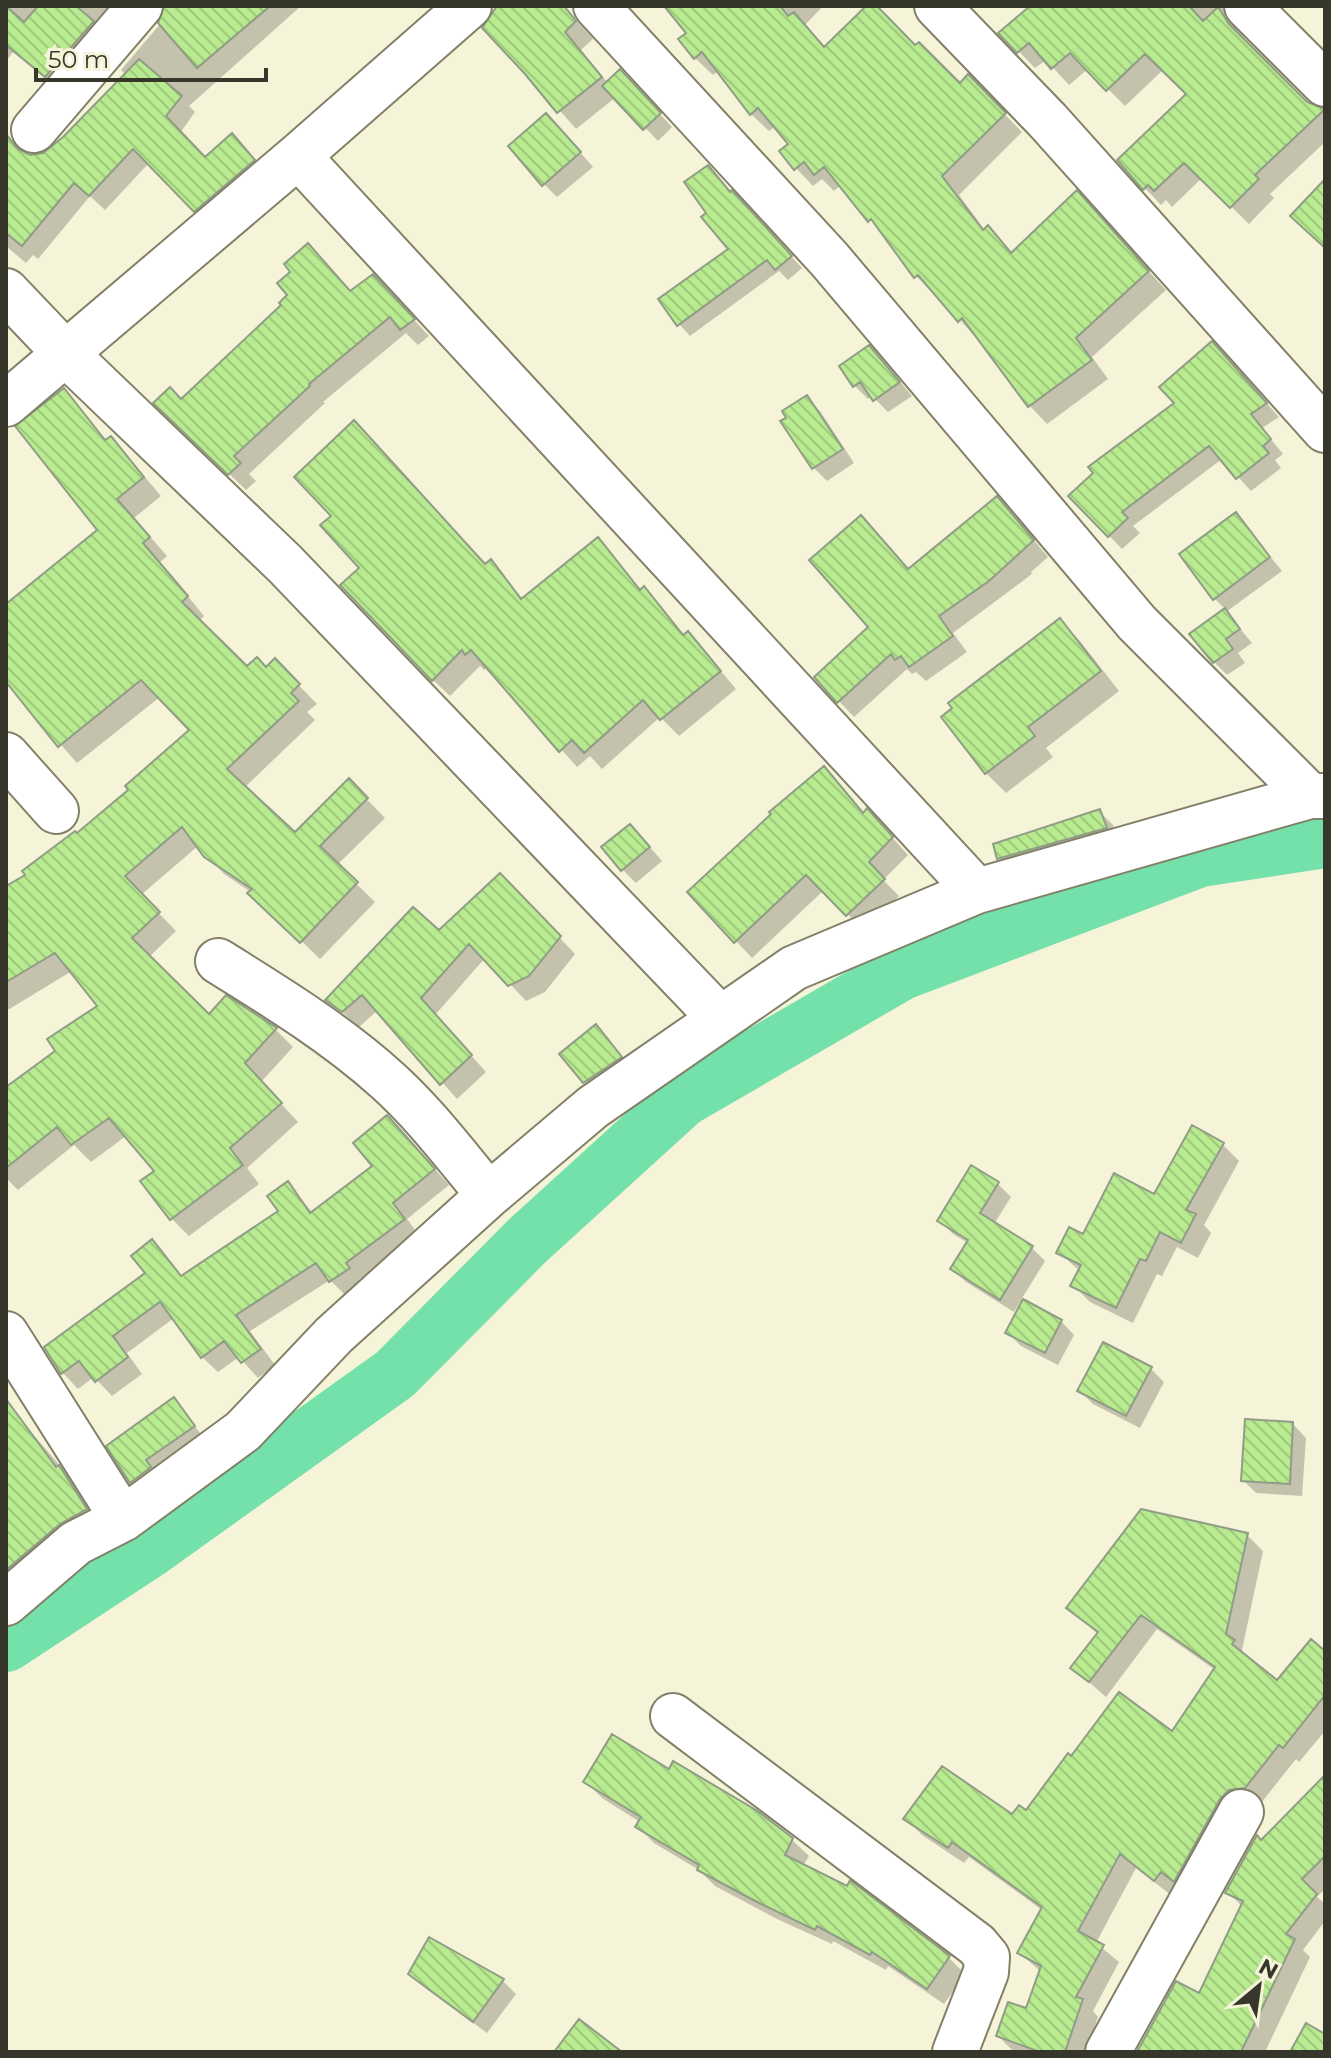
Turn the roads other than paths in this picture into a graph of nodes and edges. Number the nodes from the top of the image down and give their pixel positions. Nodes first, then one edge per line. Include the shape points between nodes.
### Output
1 (140, 6) edge
2 (469, 6) edge
3 (596, 6) edge
4 (937, 6) edge
5 (1247, 6) edge
6 (1325, 84) edge
7 (34, 130) dead end
8 (298, 156) junction
9 (6, 291) edge
10 (65, 353) junction
11 (6, 404) edge
12 (1325, 430) edge
13 (6, 755) edge
14 (1317, 796) edge
15 (56, 811) dead end
16 (977, 891) junction
17 (218, 961) dead end
18 (720, 1018) junction
19 (489, 1195) junction
20 (6, 1334) edge
21 (123, 1519) junction
22 (6, 1603) edge
23 (673, 1716) dead end
24 (1241, 1812) dead end
25 (955, 2052) edge
26 (1108, 2052) edge

1 - 7 street
2 - 8 street
3 - 14 street via 829,259 1137,623
4 - 12 street
5 - 6 street
8 - 10 street
8 - 16 street
9 - 10 street
10 - 11 street
10 - 18 street via 285,564
13 - 15 street
14 - 16 street
16 - 18 street via 794,968
17 - 19 street via 387,1080
18 - 19 street via 593,1107
19 - 21 street via 334,1335 243,1431
20 - 21 street
21 - 22 street via 76,1543
23 - 25 street via 977,1945 987,1957 986,1972
24 - 26 street

